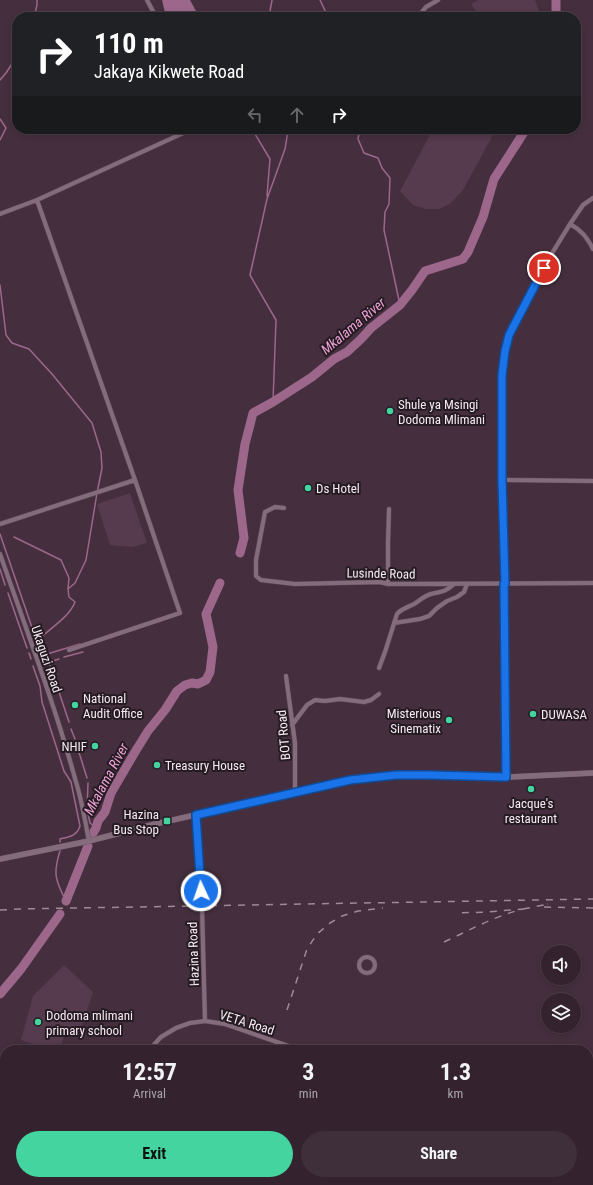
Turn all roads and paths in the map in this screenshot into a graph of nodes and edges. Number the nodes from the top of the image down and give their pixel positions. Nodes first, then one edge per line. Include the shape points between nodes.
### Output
1 (147, 0) edge
2 (438, 0) edge
3 (153, 12) edge
4 (422, 12) edge
5 (180, 134) edge
6 (593, 198) edge
7 (37, 200) junction
8 (0, 214) edge
9 (570, 224) junction
10 (593, 250) edge
11 (135, 480) junction
12 (502, 480) junction
13 (593, 481) edge
14 (284, 508) dead end
15 (389, 509) dead end
16 (0, 524) edge
17 (0, 554) edge
18 (593, 583) edge
19 (388, 584) junction
20 (454, 584) junction
21 (467, 584) junction
22 (504, 584) junction
23 (394, 623) junction
24 (69, 650) dead end
25 (379, 668) dead end
26 (286, 676) dead end
27 (379, 694) dead end
28 (292, 725) junction
29 (593, 773) edge
30 (506, 777) junction
31 (295, 793) junction
32 (196, 815) junction
33 (89, 841) junction
34 (0, 859) edge
35 (205, 1021) junction
36 (154, 1045) edge
37 (286, 1045) edge

1 - 3 street
2 - 4 street
5 - 7 street
6 - 9 street via 583,205
7 - 8 street
7 - 11 street
9 - 10 street via 579,229
9 - 12 street via 509,335 502,375
11 - 16 street
11 - 24 street via 180,613
12 - 13 street
12 - 22 street
14 - 19 street, Lusinde Road via 274,507 265,512 256,560 256,576 261,580 295,584
15 - 19 street
17 - 33 street, Ukaguzi Road via 65,744 77,783
18 - 22 street, Lusinde Road
19 - 20 street, Lusinde Road
20 - 21 street, Lusinde Road
20 - 23 street via 447,590 430,594 399,612
21 - 22 street, Lusinde Road
21 - 23 street via 464,592 447,601 429,616
22 - 30 street
23 - 25 street
26 - 28 street, BOT Road
27 - 28 street via 364,702 340,699 315,700 307,705
28 - 31 street, BOT Road via 295,743
29 - 30 main road
30 - 31 main road via 396,775 350,780
31 - 32 main road
32 - 33 main road
32 - 35 street, Hazina Road via 202,906
33 - 34 main road
35 - 36 street, VETA Road via 176,1028
35 - 37 street, VETA Road via 225,1024

